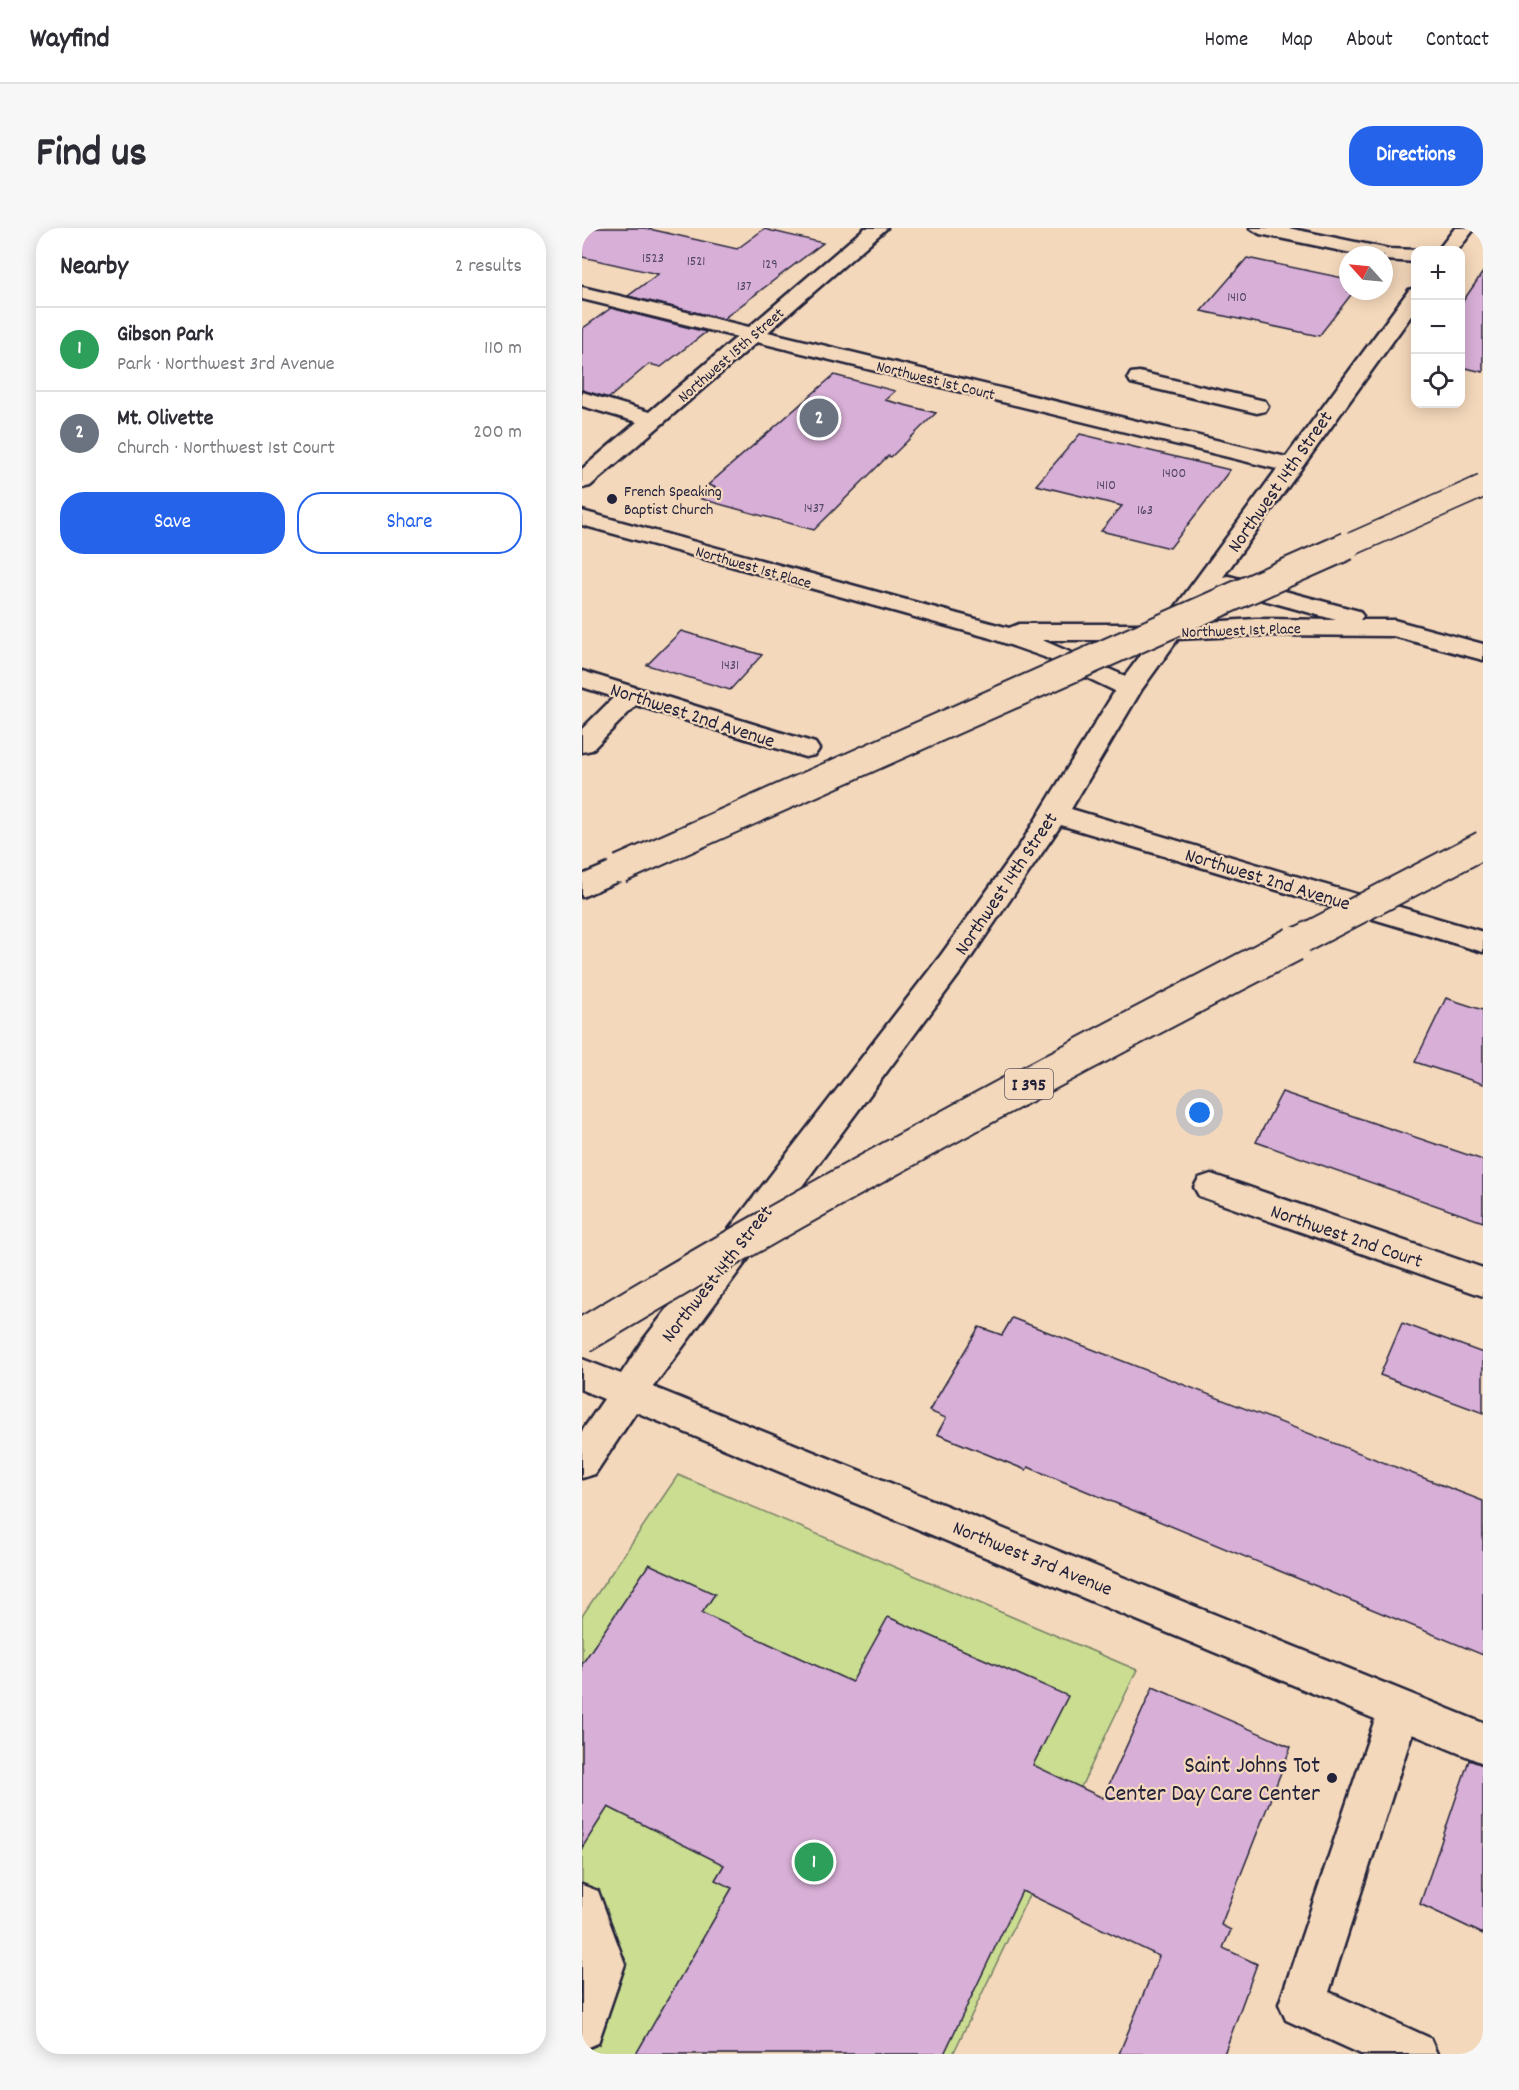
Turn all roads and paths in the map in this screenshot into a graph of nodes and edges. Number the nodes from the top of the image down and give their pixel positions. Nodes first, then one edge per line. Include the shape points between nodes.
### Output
1 (877, 228) edge
2 (1260, 228) edge
3 (1465, 228) edge
4 (1451, 246) edge
5 (1411, 256) edge
6 (582, 293) edge
7 (1412, 300) edge
8 (752, 335) junction
9 (1139, 378) dead end
10 (582, 399) edge
11 (1181, 403) junction
12 (1257, 406) dead end
13 (654, 420) junction
14 (1156, 432) junction
15 (1290, 465) junction
16 (582, 481) edge
17 (1483, 486) edge
18 (582, 518) edge
19 (1210, 578) junction
20 (1394, 628) junction
21 (996, 632) junction
22 (1173, 632) junction
23 (1483, 652) edge
24 (582, 679) edge
25 (1130, 688) junction
26 (632, 694) junction
27 (582, 744) edge
28 (805, 749) dead end
29 (1054, 813) junction
30 (1483, 845) edge
31 (582, 887) edge
32 (1483, 942) edge
33 (1211, 1187) dead end
34 (1483, 1282) edge
35 (582, 1336) edge
36 (582, 1374) edge
37 (628, 1394) junction
38 (582, 1462) edge
39 (1399, 1709) junction
40 (1483, 1743) edge
41 (582, 1907) edge
42 (582, 2027) edge
43 (1414, 2054) edge

1 - 8 main road, Northwest 15th Street
2 - 5 main road via 1389,255
3 - 4 main road
6 - 8 main road, Northwest 1st Court
7 - 15 main road, Northwest 14th Street
8 - 13 main road, Northwest 15th Street
8 - 14 main road, Northwest 1st Court
9 - 11 main road
10 - 13 main road
11 - 12 main road
11 - 14 main road
13 - 16 main road, Northwest 15th Street
14 - 15 main road, Northwest 1st Court
15 - 19 main road, Northwest 14th Street
17 - 31 main road, bridge
18 - 21 main road, Northwest 1st Place
19 - 20 main road
19 - 22 main road, Northwest 14th Street
20 - 22 main road, Northwest 1st Place via 1256,627
20 - 23 main road, Northwest 1st Place
21 - 22 main road, Northwest 1st Place
21 - 25 main road, Northwest 1st Place via 1053,652
22 - 25 main road, Northwest 14th Street
24 - 26 main road, Northwest 2nd Avenue
25 - 29 main road, Northwest 14th Street
26 - 27 main road
26 - 28 main road, Northwest 2nd Avenue
29 - 32 main road, Northwest 2nd Avenue
29 - 37 main road, Northwest 14th Street via 917,1010 664,1341
30 - 35 main road, I 395, bridge via 819,1197 666,1283
33 - 34 main road, Northwest 2nd Court
36 - 37 main road, Northwest 3rd Avenue
37 - 38 main road, Northwest 14th Street
37 - 39 main road, Northwest 3rd Avenue
39 - 40 main road, Northwest 3rd Avenue
39 - 43 main road via 1302,2004
41 - 42 main road via 602,1964

